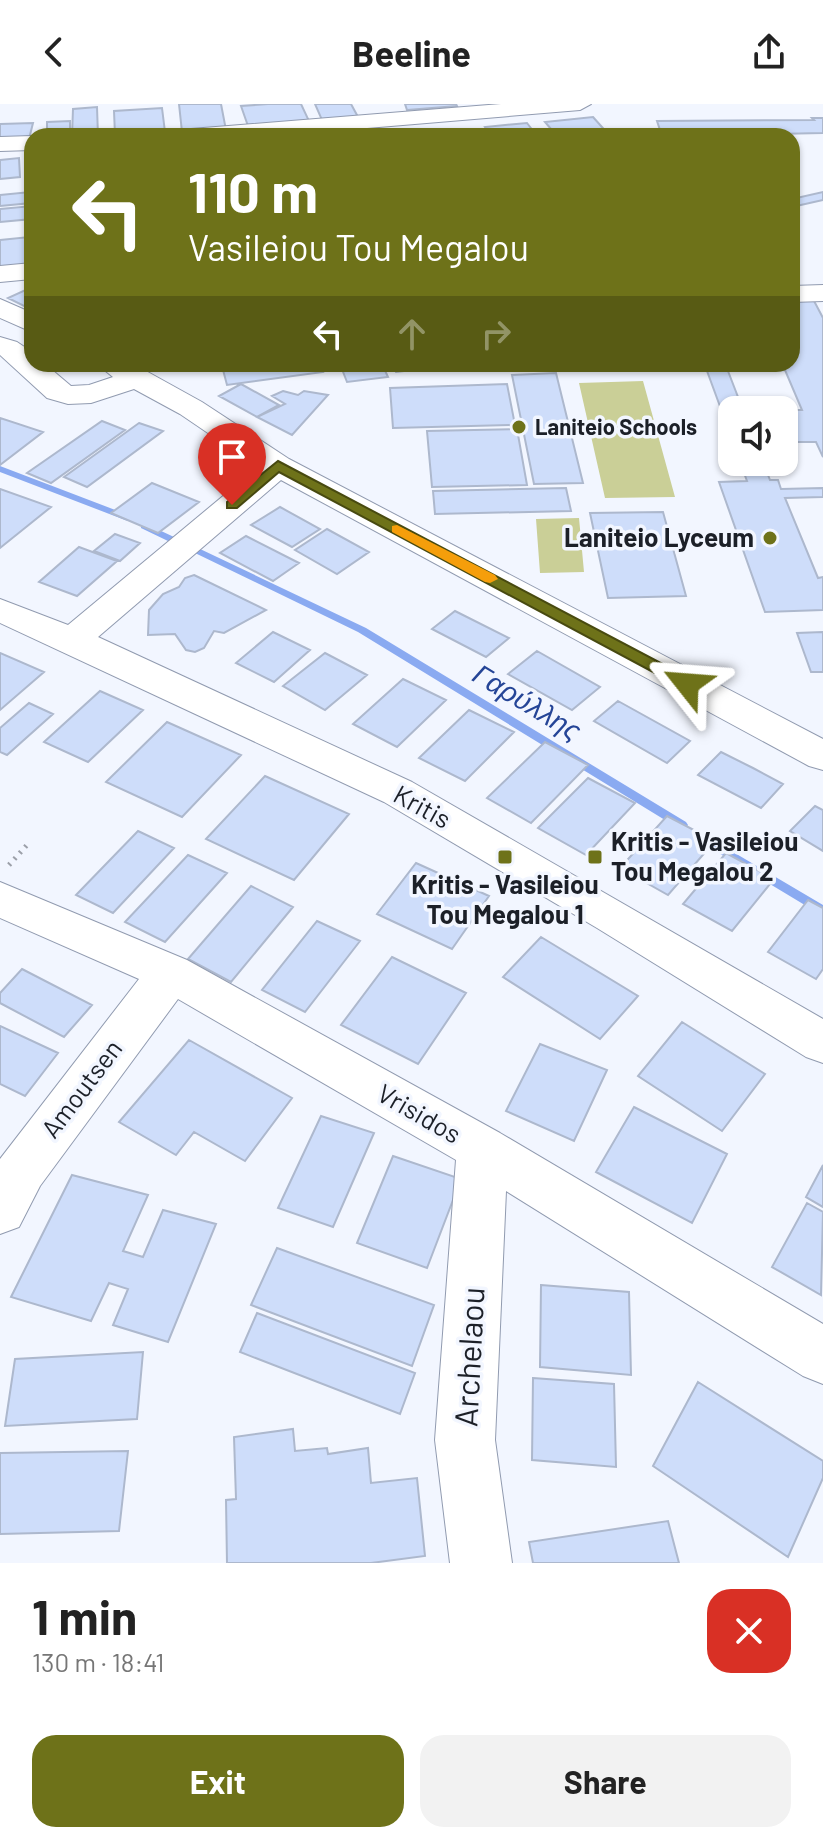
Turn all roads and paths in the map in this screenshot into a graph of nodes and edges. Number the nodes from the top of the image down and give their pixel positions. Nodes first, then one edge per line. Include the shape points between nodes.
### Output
1 (580, 104) edge
2 (392, 120) edge
3 (301, 128) edge
4 (24, 143) edge
5 (0, 144) edge
6 (24, 272) edge
7 (0, 274) edge
8 (823, 293) edge
9 (800, 294) edge
10 (0, 308) edge
11 (24, 320) edge
12 (0, 345) edge
13 (24, 361) edge
14 (38, 372) edge
15 (123, 372) edge
16 (126, 372) edge
17 (278, 466) junction
18 (0, 610) edge
19 (72, 640) junction
20 (823, 756) edge
21 (27, 845) dead end
22 (0, 875) edge
23 (0, 899) edge
24 (171, 973) junction
25 (823, 1043) edge
26 (482, 1149) junction
27 (0, 1210) edge
28 (823, 1356) edge
29 (481, 1563) edge

1 - 2 street
2 - 3 street
4 - 5 street
6 - 7 street
8 - 9 street
10 - 11 street
12 - 13 street
14 - 15 street via 51,388 68,395 91,395
16 - 17 street
17 - 19 street
17 - 20 street
18 - 19 street, Kritis
19 - 25 street, Kritis via 398,792
21 - 22 path
23 - 24 street, Vrisidos
24 - 26 street, Vrisidos
24 - 27 street, Amoutsen via 22,1169
26 - 28 street, Vrisidos
26 - 29 street, Archelaou via 465,1440

